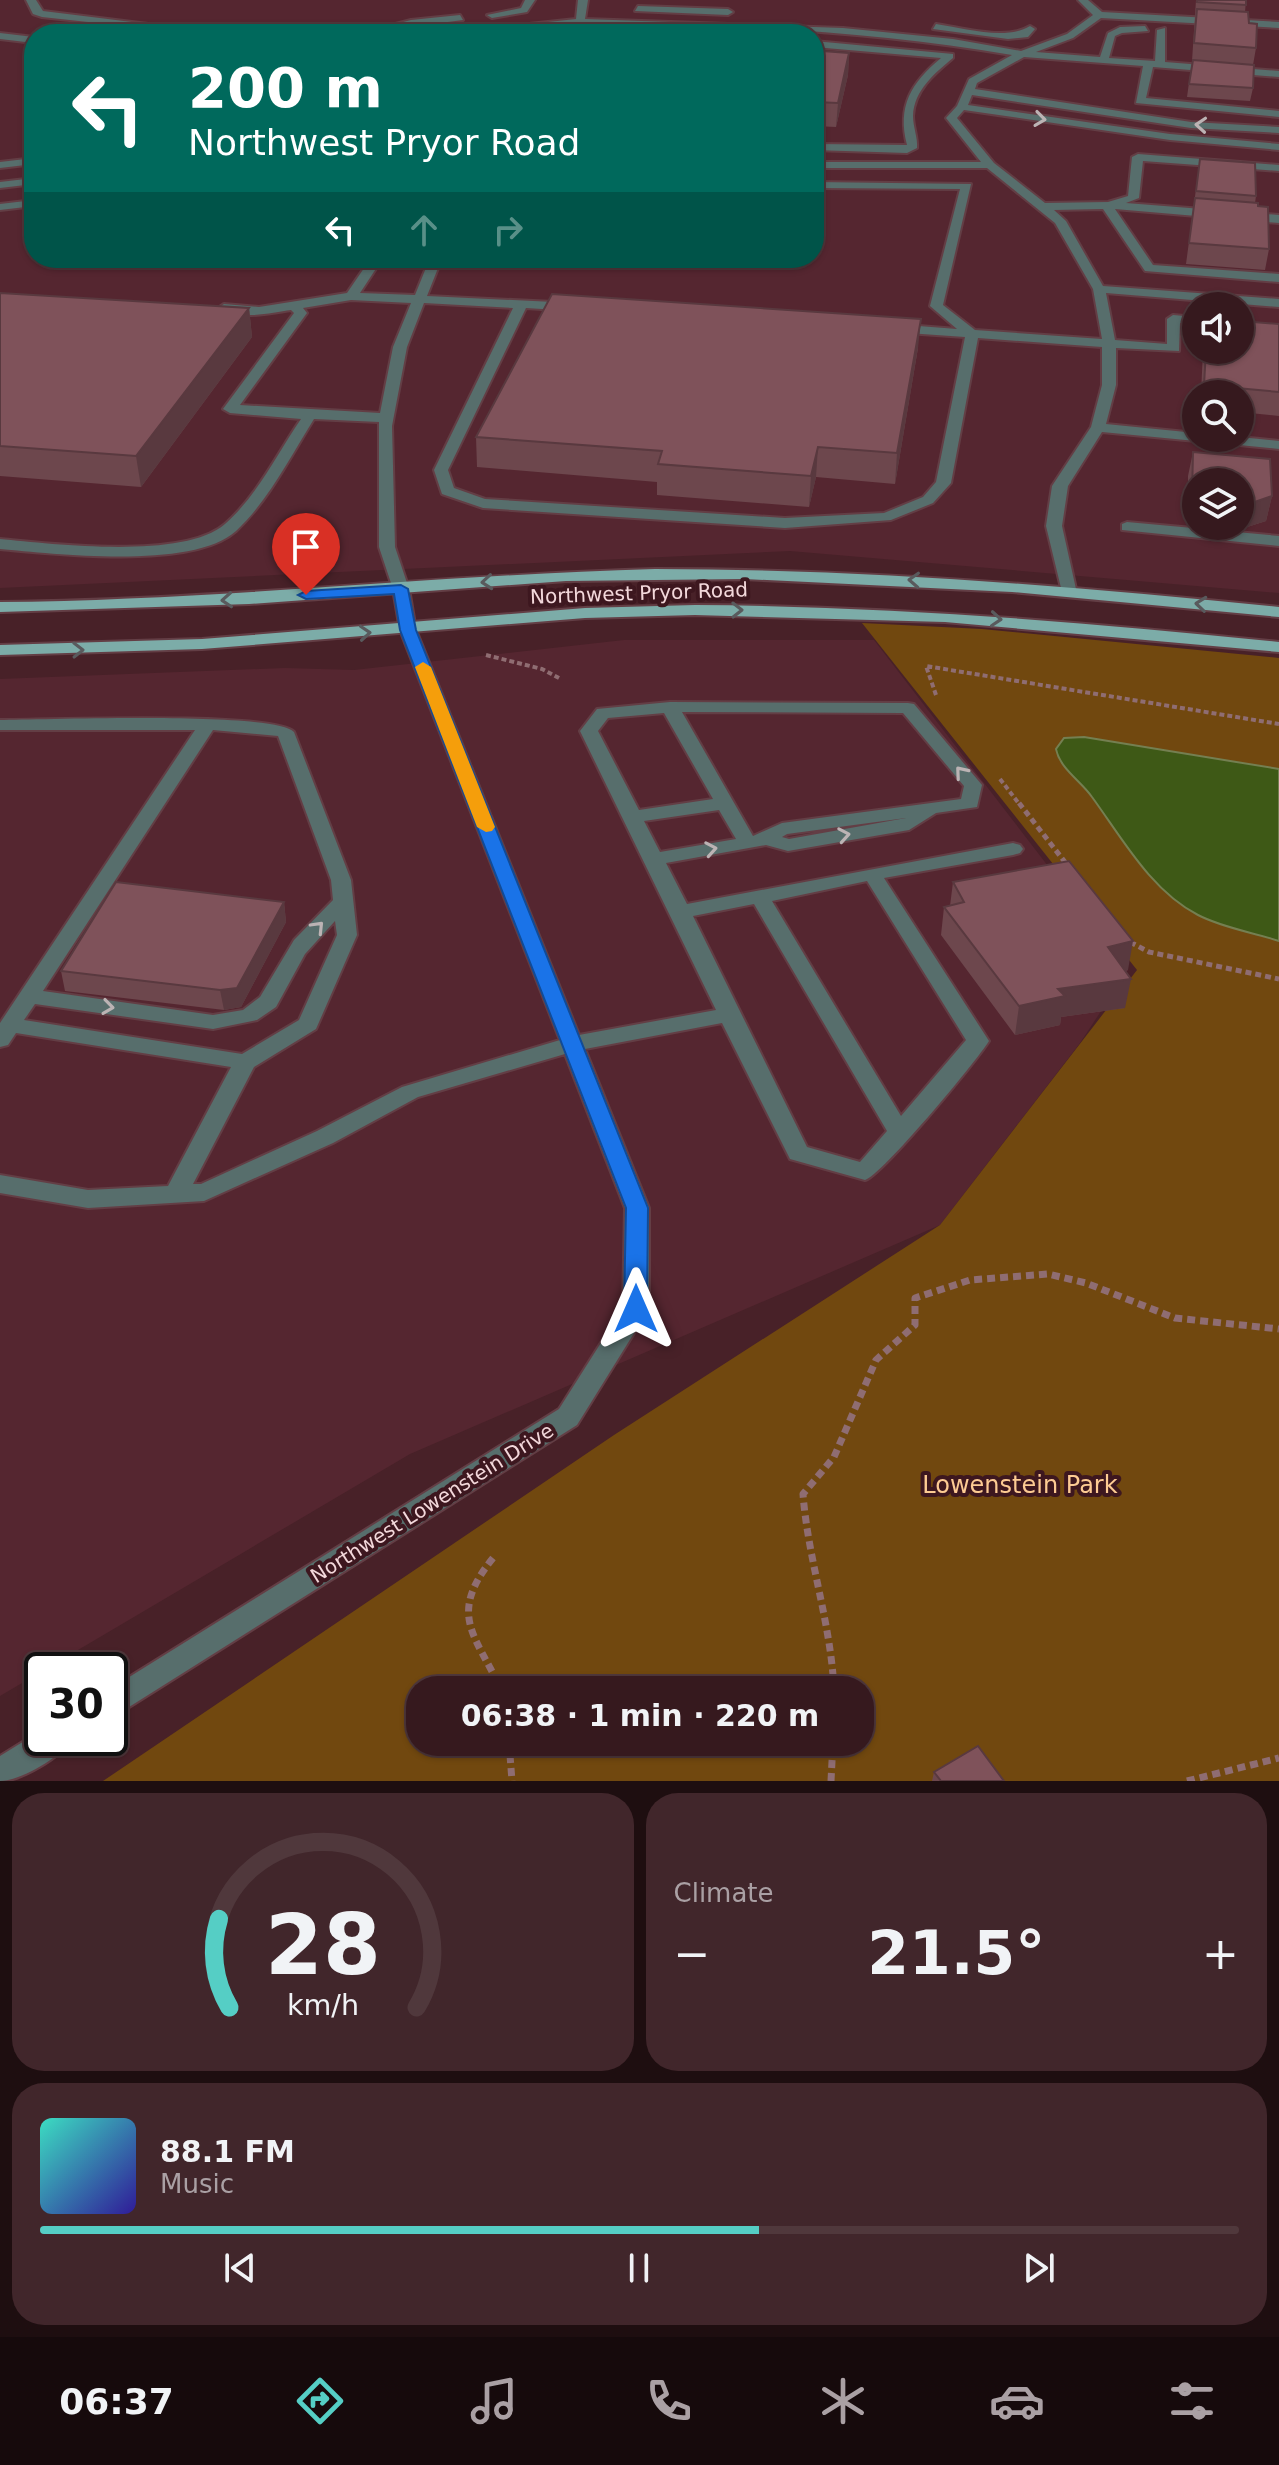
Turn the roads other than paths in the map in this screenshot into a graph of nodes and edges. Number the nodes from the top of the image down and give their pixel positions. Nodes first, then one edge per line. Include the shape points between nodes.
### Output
1 (31, 0) edge
2 (530, 0) edge
3 (583, 0) edge
4 (1083, 0) edge
5 (1150, 6) dead end
6 (638, 9) dead end
7 (734, 12) dead end
8 (1269, 13) dead end
9 (772, 14) dead end
10 (1099, 15) junction
11 (823, 18) dead end
12 (861, 20) dead end
13 (580, 22) junction
14 (133, 24) edge
15 (407, 24) edge
16 (556, 24) edge
17 (620, 24) edge
18 (766, 24) edge
19 (923, 25) dead end
20 (1279, 25) edge
21 (1030, 29) dead end
22 (1162, 30) junction
23 (824, 35) edge
24 (0, 36) edge
25 (1279, 37) edge
26 (24, 39) edge
27 (824, 45) edge
28 (1022, 54) junction
29 (1103, 62) junction
30 (1154, 66) junction
31 (1279, 74) edge
32 (971, 92) junction
33 (962, 107) junction
34 (1279, 114) edge
35 (1279, 130) edge
36 (824, 147) edge
37 (1279, 147) edge
38 (24, 162) edge
39 (0, 165) edge
40 (824, 165) edge
41 (990, 165) junction
42 (1279, 168) edge
43 (24, 182) edge
44 (0, 185) edge
45 (824, 185) edge
46 (24, 204) edge
47 (1106, 205) junction
48 (0, 207) edge
49 (1043, 207) junction
50 (1279, 219) edge
51 (370, 268) edge
52 (432, 268) edge
53 (1279, 278) edge
54 (1099, 289) junction
55 (351, 296) junction
56 (419, 297) junction
57 (522, 303) junction
58 (1279, 303) edge
59 (294, 305) junction
60 (584, 307) edge
61 (214, 308) edge
62 (1182, 320) edge
63 (871, 326) edge
64 (972, 334) junction
65 (1109, 341) junction
66 (310, 415) junction
67 (387, 418) junction
68 (1098, 427) junction
69 (1182, 436) edge
70 (1254, 442) edge
71 (1279, 445) edge
72 (1127, 527) dead end
73 (1279, 541) edge
74 (0, 544) edge
75 (401, 589) junction
76 (1068, 589) junction
77 (0, 607) edge
78 (1279, 612) edge
79 (408, 630) junction
80 (1279, 647) edge
81 (0, 650) edge
82 (670, 707) junction
83 (0, 725) edge
84 (208, 725) junction
85 (725, 803) junction
86 (633, 817) junction
87 (758, 841) junction
88 (1013, 849) dead end
89 (654, 859) junction
90 (872, 874) junction
91 (760, 897) junction
92 (344, 901) junction
93 (681, 912) junction
94 (30, 996) junction
95 (729, 1015) junction
96 (5, 1033) edge
97 (572, 1044) junction
98 (245, 1062) junction
99 (900, 1134) junction
100 (0, 1184) edge
101 (176, 1193) junction
102 (128, 1694) edge
103 (27, 1756) edge
104 (0, 1773) edge

1 - 14 street via 42,14
2 - 15 street via 524,10 511,13
3 - 13 street
4 - 10 street
5 - 8 street
6 - 7 street
9 - 18 street
10 - 20 street
10 - 28 street via 1070,36
11 - 12 street
13 - 16 street
13 - 17 street
19 - 21 street via 1008,36 1025,35
22 - 25 street
22 - 29 street via 1120,30 1111,35
22 - 30 street
23 - 28 street via 953,42
24 - 26 street
27 - 36 street via 950,56 924,76 912,95 906,117 913,146
28 - 29 street
28 - 32 street via 973,81
29 - 30 street
30 - 31 street
30 - 34 street via 1140,101
32 - 33 street
35 -> 32 street via 1191,125
33 -> 37 street
33 - 41 street via 951,118
38 - 39 street
40 - 41 street
41 - 49 street
42 - 47 street via 1138,157 1133,198
43 - 44 street
45 - 64 street via 967,186 936,306
46 - 48 street
47 - 49 street
47 - 50 street
47 - 53 street via 1149,268
49 - 54 street via 1060,221
51 - 55 street
52 - 56 street, Northwest Lowenstein Drive
54 - 58 street
54 - 65 street
55 - 56 street
55 - 59 street
56 - 57 street
56 - 67 street, Northwest Lowenstein Drive via 400,347
57 - 60 street
57 - 64 street via 441,470 447,491 483,503 785,523 886,517 928,500 943,483
59 - 61 street via 259,311
59 - 66 street via 301,313 230,409
62 - 65 street via 1173,319 1174,348
63 - 64 street
64 - 65 street
65 - 68 street via 1109,385
66 - 67 street
66 - 74 street via 227,532 198,545 85,551
67 - 75 street, Northwest Lowenstein Drive via 387,547
68 - 69 street
68 - 76 street via 1060,486 1054,526
70 - 71 street
72 - 73 street
76 -> 75 main road, Northwest Pryor Road via 713,574 565,576
75 -> 77 main road, Northwest Pryor Road via 116,607
75 - 79 street, Northwest Lowenstein Drive
78 -> 76 main road, Northwest Pryor Road
79 -> 80 main road, Northwest Pryor Road via 608,612 766,610 980,618
81 -> 79 main road, Northwest Pryor Road
79 - 97 street, Northwest Lowenstein Drive
82 - 85 street
82 - 86 street via 603,713 589,731
87 -> 82 street via 788,845 909,824 928,811 970,803 973,785 908,708
83 - 84 street
84 - 92 street via 285,732 341,880
84 - 94 street
85 - 86 street
85 - 87 street
86 - 89 street
89 -> 87 street
88 - 90 street
89 - 93 street
90 - 91 street
90 - 99 street via 978,1041
91 - 93 street
91 - 99 street
94 -> 92 street via 213,1022 242,1020 267,1008 297,950
92 - 98 street via 347,935 308,1024
93 - 95 street
94 - 96 street
95 - 97 street
95 - 99 street via 798,1153 865,1172
96 - 98 street
97 - 101 street via 410,1092 204,1192
97 - 102 street, Northwest Lowenstein Drive via 637,1208 636,1309 568,1417
98 - 101 street
100 - 101 street via 88,1199
103 - 104 street

